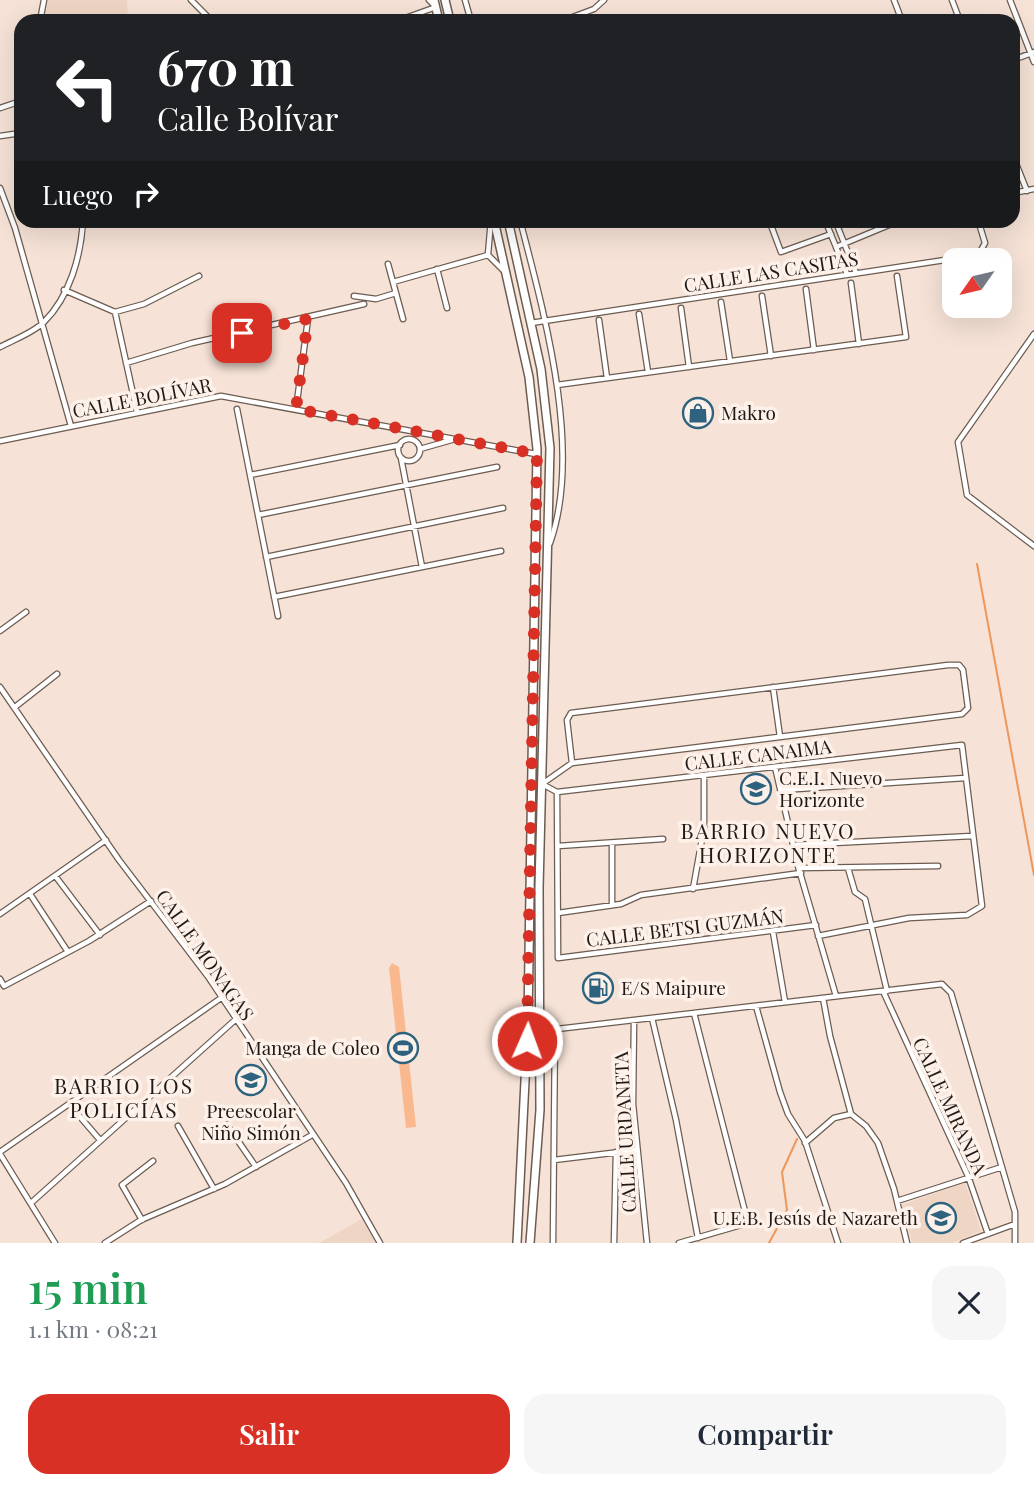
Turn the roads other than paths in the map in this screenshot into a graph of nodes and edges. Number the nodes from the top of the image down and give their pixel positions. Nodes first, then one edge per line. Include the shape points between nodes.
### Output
1 (191, 0) edge
2 (604, 0) edge
3 (433, 2) edge
4 (446, 2) edge
5 (205, 14) edge
6 (410, 14) edge
7 (581, 14) edge
8 (1020, 24) edge
9 (1032, 53) edge
10 (1034, 62) edge
11 (1020, 174) edge
12 (0, 188) edge
13 (1034, 189) edge
14 (1027, 191) junction
15 (1020, 192) edge
16 (82, 228) edge
17 (492, 228) edge
18 (495, 228) edge
19 (510, 228) edge
20 (522, 228) edge
21 (772, 228) edge
22 (828, 228) edge
23 (838, 228) edge
24 (878, 228) edge
25 (980, 228) edge
26 (831, 234) junction
27 (844, 244) junction
28 (836, 247) junction
29 (488, 255) junction
30 (388, 264) dead end
31 (437, 269) junction
32 (856, 273) junction
33 (506, 274) junction
34 (847, 274) junction
35 (199, 276) dead end
36 (897, 276) dead end
37 (393, 282) junction
38 (851, 283) dead end
39 (806, 289) dead end
40 (64, 290) junction
41 (396, 293) junction
42 (354, 296) dead end
43 (762, 296) dead end
44 (721, 302) dead end
45 (364, 304) dead end
46 (447, 308) dead end
47 (681, 308) dead end
48 (115, 312) junction
49 (639, 314) dead end
50 (403, 318) dead end
51 (308, 319) junction
52 (544, 320) junction
53 (599, 320) dead end
54 (43, 323) junction
55 (531, 323) junction
56 (1034, 334) edge
57 (859, 344) junction
58 (0, 347) edge
59 (814, 350) junction
60 (771, 356) junction
61 (730, 361) junction
62 (126, 363) junction
63 (689, 367) junction
64 (648, 372) junction
65 (607, 378) junction
66 (557, 385) junction
67 (237, 409) dead end
68 (296, 409) junction
69 (137, 412) junction
70 (71, 426) junction
71 (456, 439) junction
72 (0, 440) edge
73 (400, 444) junction
74 (420, 449) junction
75 (537, 454) junction
76 (550, 456) junction
77 (401, 458) junction
78 (497, 467) dead end
79 (250, 475) junction
80 (503, 508) dead end
81 (258, 516) junction
82 (1034, 546) edge
83 (549, 547) junction
84 (501, 551) dead end
85 (266, 557) junction
86 (422, 567) junction
87 (274, 597) junction
88 (26, 612) dead end
89 (278, 616) dead end
90 (0, 631) edge
91 (57, 674) dead end
92 (0, 687) edge
93 (773, 687) junction
94 (15, 707) junction
95 (780, 737) junction
96 (572, 763) junction
97 (775, 767) junction
98 (704, 776) junction
99 (965, 778) junction
100 (532, 784) junction
101 (542, 784) junction
102 (781, 790) junction
103 (557, 793) junction
104 (972, 836) junction
105 (663, 839) dead end
106 (106, 840) junction
107 (612, 843) junction
108 (794, 845) junction
109 (558, 846) junction
110 (938, 866) dead end
111 (848, 868) junction
112 (800, 871) junction
113 (56, 876) junction
114 (693, 889) junction
115 (30, 894) junction
116 (151, 901) junction
117 (612, 905) junction
118 (558, 913) junction
119 (0, 914) edge
120 (816, 926) junction
121 (871, 928) junction
122 (773, 932) junction
123 (100, 935) junction
124 (818, 936) junction
125 (68, 952) junction
126 (0, 979) edge
127 (885, 991) junction
128 (836, 996) junction
129 (221, 998) junction
130 (823, 998) junction
131 (785, 1002) junction
132 (756, 1006) junction
133 (694, 1013) junction
134 (652, 1018) junction
135 (235, 1020) junction
136 (634, 1020) junction
137 (555, 1029) junction
138 (539, 1031) junction
139 (69, 1104) junction
140 (851, 1114) junction
141 (227, 1125) dead end
142 (178, 1126) dead end
143 (312, 1135) junction
144 (100, 1140) junction
145 (805, 1143) junction
146 (636, 1150) junction
147 (616, 1152) junction
148 (0, 1153) edge
149 (554, 1160) junction
150 (153, 1161) dead end
151 (256, 1167) junction
152 (1002, 1167) junction
153 (968, 1176) junction
154 (214, 1189) junction
155 (897, 1201) junction
156 (31, 1203) junction
157 (142, 1220) junction
158 (1015, 1224) junction
159 (988, 1234) junction
160 (698, 1238) junction
161 (691, 1242) edge
162 (55, 1243) edge
163 (105, 1243) edge
164 (380, 1243) edge
165 (517, 1243) edge
166 (530, 1243) edge
167 (553, 1243) edge
168 (614, 1243) edge
169 (646, 1243) edge
170 (679, 1243) edge
171 (838, 1243) edge
172 (907, 1243) edge
173 (963, 1243) edge
174 (1015, 1243) edge

1 - 5 street
2 - 7 street
3 - 4 main road
3 - 6 street
8 - 9 street
9 - 10 street
11 - 14 street
12 - 54 street
13 - 14 street
14 - 15 street
16 - 40 street via 80,253
17 - 29 street
18 - 33 main road
19 - 55 main road
20 - 52 street
21 - 26 street via 781,252
22 - 26 street
23 - 27 street
24 - 27 street
25 - 32 street, CALLE LAS CASITAS via 985,243 975,255
26 - 28 street
27 - 28 street
27 - 32 street
28 - 34 street
29 - 31 street
29 - 33 street
30 - 37 street
31 - 37 street
31 - 46 street
32 - 34 street, CALLE LAS CASITAS
33 - 75 main road via 533,395
34 - 52 street, CALLE LAS CASITAS
35 - 48 street via 135,308
36 - 57 street via 906,337
37 - 41 street
38 - 57 street
39 - 59 street
40 - 48 street
40 - 54 street
41 - 42 street via 376,299
41 - 50 street
43 - 60 street
44 - 61 street
45 - 51 street
47 - 63 street
48 - 62 street
49 - 64 street
51 - 62 street via 192,343
51 - 68 street
52 - 55 street, CALLE LAS CASITAS
52 - 66 street
53 - 65 street
54 - 58 street
54 - 70 street
55 - 76 main road via 546,399
56 - 82 street via 958,442 967,495
57 - 59 street
59 - 60 street
60 - 61 street
61 - 63 street
62 - 69 street
63 - 64 street
64 - 65 street
65 - 66 street
66 - 83 street via 561,487
67 - 79 street
68 - 69 street, CALLE BOLÍVAR via 221,396
68 - 71 street, CALLE BOLÍVAR
69 - 70 street, CALLE BOLÍVAR
70 - 72 street, CALLE BOLÍVAR
71 - 74 street
71 - 75 street, CALLE BOLÍVAR
73 - 74 street via 412,440
73 - 77 street
73 - 79 street
74 - 77 street via 415,460
75 - 76 main road
75 - 100 main road
76 - 83 main road
77 - 86 street
78 - 81 street
79 - 81 street
80 - 85 street
81 - 85 street
83 - 101 main road
84 - 86 street
85 - 87 street
86 - 87 street
87 - 89 street
88 - 90 street
91 - 94 street
92 - 94 street, CALLE MONAGAS
93 - 95 street
93 - 95 street via 956,665 963,670 968,706 963,714
93 - 96 street via 571,713 567,720
94 - 106 street, CALLE MONAGAS
95 - 96 street
96 - 101 street
97 - 98 street, CALLE CANAIMA
97 - 99 street, CALLE CANAIMA via 962,745
97 - 102 street
98 - 103 street, CALLE CANAIMA
98 - 114 street via 705,820
99 - 102 street
99 - 104 street
100 - 101 main road
100 - 165 main road
101 - 103 street
101 - 138 main road
102 - 108 street
103 - 109 street
104 - 108 street
104 - 121 street via 984,902 980,909 967,915 909,918
105 - 107 street
106 - 113 street
106 - 116 street, CALLE MONAGAS
107 - 109 street
107 - 117 street
108 - 112 street
109 - 118 street
110 - 111 street
111 - 112 street
111 - 121 street, CALLE MIRANDA via 855,892 865,899
112 - 114 street
112 - 120 street
113 - 115 street
113 - 123 street
114 - 117 street via 641,895
115 - 119 street
115 - 125 street
116 - 123 street
116 - 129 street, CALLE MONAGAS
117 - 118 street
118 - 122 street, CALLE BETSI GUZMÁN via 558,958
120 - 122 street, CALLE BETSI GUZMÁN
120 - 124 street
121 - 124 street
121 - 127 street, CALLE MIRANDA
122 - 131 street
123 - 125 street
124 - 128 street
125 - 126 street via 4,986
127 - 128 street
127 - 152 street via 945,985 951,993
127 - 153 street, CALLE MIRANDA
128 - 130 street
129 - 135 street, CALLE MONAGAS
129 - 139 street
130 - 131 street
130 - 140 street
131 - 132 street
132 - 133 street
132 - 145 street via 788,1115
133 - 134 street
133 - 160 street via 748,1223
134 - 136 street
134 - 160 street
135 - 143 street, CALLE MONAGAS
135 - 144 street
136 - 137 street
136 - 146 street, CALLE URDANETA
137 - 138 street
137 - 149 street
138 - 166 main road
139 - 144 street
139 - 148 street
140 - 145 street via 834,1118
140 - 155 street via 874,1136
141 - 151 street
142 - 154 street
143 - 151 street
143 - 164 street, CALLE MONAGAS
144 - 156 street
145 - 171 street
146 - 147 street
146 - 169 street, CALLE URDANETA
147 - 149 street
147 - 168 street
148 - 156 street
149 - 167 street
150 - 157 street via 122,1185
151 - 154 street
152 - 153 street
152 - 158 street
153 - 155 street
153 - 159 street, CALLE MIRANDA
154 - 157 street
155 - 172 street
156 - 162 street
157 - 163 street
158 - 159 street
158 - 174 street
159 - 173 street
160 - 161 street
161 - 170 street

